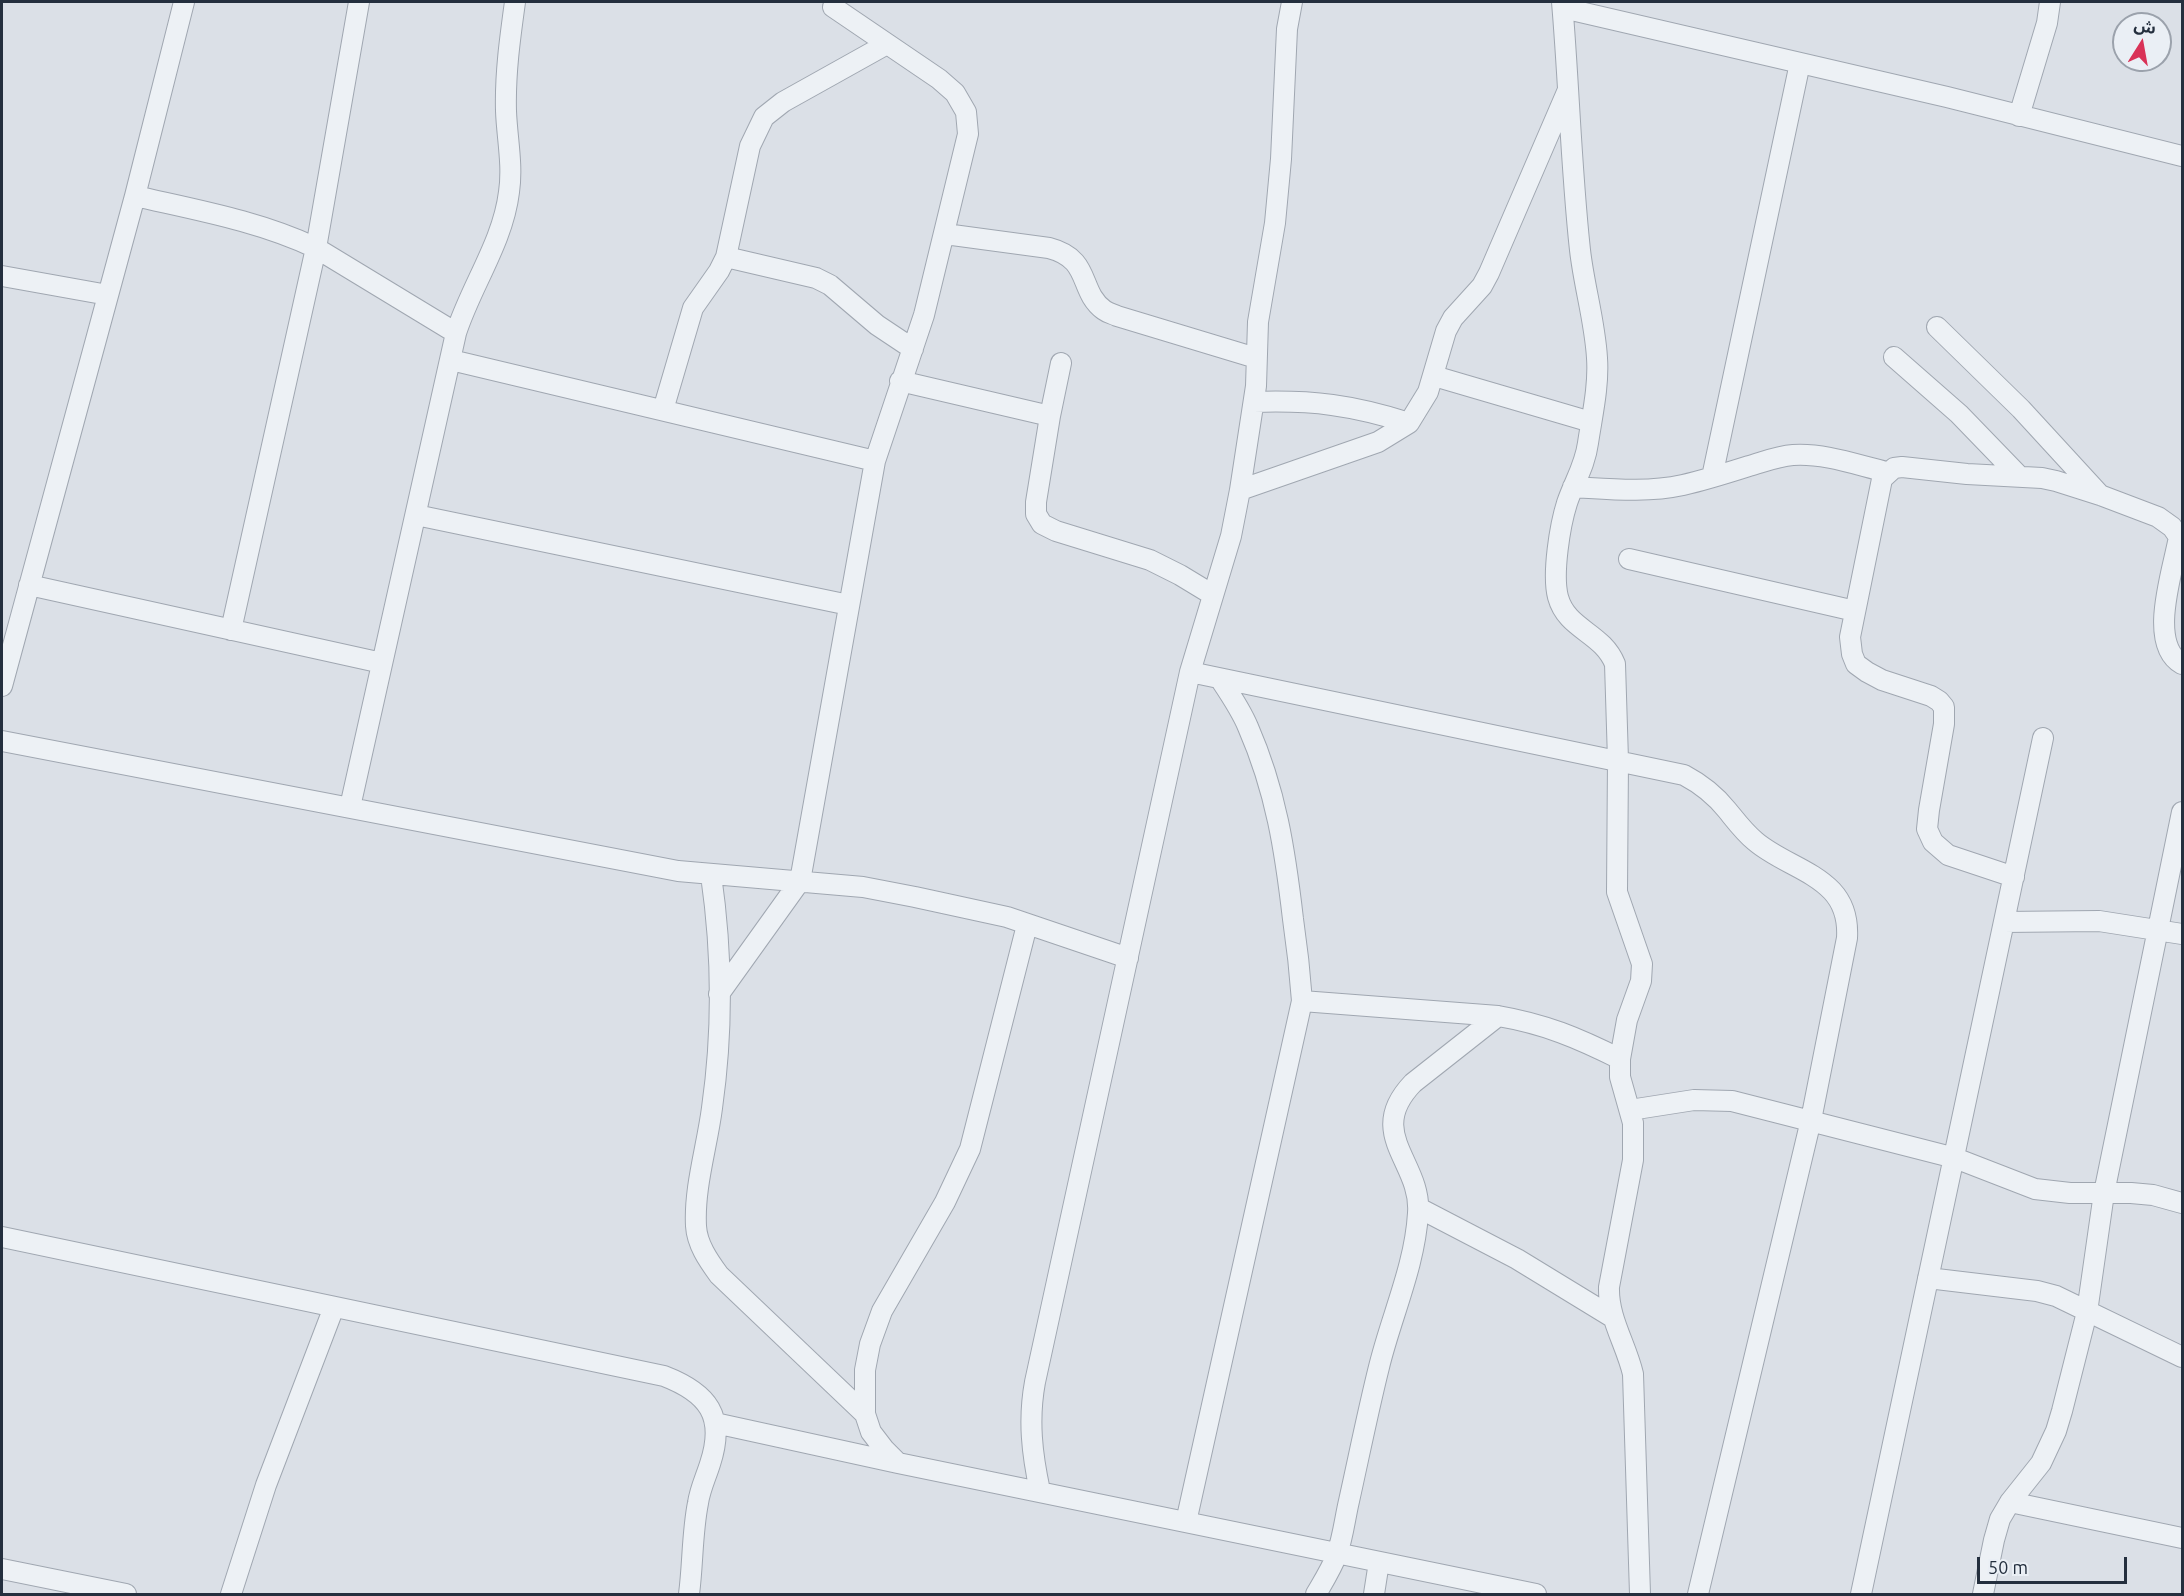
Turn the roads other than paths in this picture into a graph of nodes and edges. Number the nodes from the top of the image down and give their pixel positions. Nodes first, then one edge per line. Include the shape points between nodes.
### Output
1 (184, 2) edge
2 (359, 2) edge
3 (514, 2) edge
4 (1292, 2) edge
5 (2050, 2) edge
6 (1563, 5) edge
7 (834, 7) dead end
8 (887, 44) junction
9 (1800, 63) junction
10 (1569, 89) junction
11 (2019, 116) junction
12 (2182, 156) edge
13 (135, 196) junction
14 (945, 234) junction
15 (316, 248) junction
16 (726, 257) junction
17 (2, 276) edge
18 (108, 295) junction
19 (1937, 327) dead end
20 (456, 333) junction
21 (913, 349) junction
22 (1894, 357) dead end
23 (1256, 358) junction
24 (451, 360) junction
25 (1061, 363) dead end
26 (1434, 376) junction
27 (900, 381) junction
28 (1254, 402) junction
29 (663, 410) junction
30 (1050, 416) junction
31 (1591, 422) junction
32 (1409, 423) junction
33 (875, 461) junction
34 (1887, 472) junction
35 (2019, 476) junction
36 (1712, 477) junction
37 (1574, 487) junction
38 (1240, 490) junction
39 (2100, 495) junction
40 (416, 515) junction
41 (1629, 559) dead end
42 (29, 585) junction
43 (1213, 595) junction
44 (849, 605) junction
45 (1855, 611) junction
46 (231, 630) junction
47 (382, 663) junction
48 (2182, 664) edge
49 (1190, 672) junction
50 (1220, 679) junction
51 (2, 686) edge
52 (2043, 738) dead end
53 (2, 741) edge
54 (1618, 760) junction
55 (350, 807) junction
56 (2182, 812) edge
57 (711, 875) junction
58 (2014, 877) junction
59 (800, 881) junction
60 (2004, 922) junction
61 (1027, 925) junction
62 (2158, 929) junction
63 (2182, 934) edge
64 (1128, 958) junction
65 (719, 994) junction
66 (1302, 1001) junction
67 (1498, 1016) junction
68 (1620, 1059) junction
69 (1630, 1110) junction
70 (1811, 1120) junction
71 (1955, 1158) junction
72 (2104, 1192) junction
73 (2182, 1203) edge
74 (1419, 1208) junction
75 (2, 1237) edge
76 (1928, 1278) junction
77 (334, 1307) junction
78 (2088, 1312) junction
79 (1612, 1317) junction
80 (2182, 1357) edge
81 (865, 1414) junction
82 (715, 1423) junction
83 (898, 1463) junction
84 (1040, 1491) junction
85 (2010, 1502) junction
86 (1186, 1522) junction
87 (2182, 1538) edge
88 (1337, 1553) junction
89 (1379, 1562) junction
90 (2, 1569) edge
91 (126, 1594) edge
92 (231, 1594) edge
93 (692, 1594) edge
94 (1316, 1594) edge
95 (1374, 1594) edge
96 (1536, 1594) edge
97 (1640, 1594) edge
98 (1698, 1594) edge
99 (1861, 1594) edge
100 (1983, 1594) edge

1 - 13 street
2 - 15 street
3 - 20 street via 506,111 509,194 504,218
4 - 23 street via 1275,223 1258,322
5 - 11 street via 2048,23
6 - 9 street
6 - 10 street
7 - 8 street
8 - 14 street via 939,79 955,93 966,112 968,134
8 - 16 street via 783,102 764,117 750,146
9 - 11 street
9 - 36 street
10 - 26 street via 1489,273 1446,331
10 - 31 street via 1580,251 1598,357
11 - 12 street
13 - 15 street via 261,226
13 - 18 street
14 - 21 street
14 - 23 street via 1063,252 1081,270 1104,310
15 - 20 street
15 - 46 street
16 - 21 street via 816,278
16 - 29 street via 693,308
17 - 18 street
18 - 42 street
19 - 39 street via 2021,409
20 - 24 street
21 - 27 street
22 - 35 street via 1959,414
23 - 28 street
24 - 29 street
24 - 40 street
25 - 30 street
26 - 31 street
26 - 32 street
27 - 30 street
27 - 33 street
28 - 32 street via 1333,404
28 - 38 street
29 - 33 street
30 - 43 street via 1035,502 1042,524 1157,563
31 - 37 street via 1586,458
32 - 38 street via 1378,442
33 - 44 street
34 - 35 street via 1902,467
34 - 36 street via 1830,458 1792,455
34 - 45 street via 1880,486
35 - 39 street
36 - 37 street via 1647,491
37 - 54 street via 1559,538 1558,597 1576,625 1602,643 1615,664
38 - 43 street
39 - 48 street via 2158,517 2179,537 2163,636 2167,648
40 - 44 street
40 - 47 street
41 - 45 street
42 - 46 street
42 - 51 street
43 - 49 street
44 - 59 street
45 - 58 street via 1850,638 1856,664 1882,680 1931,696 1944,707 1927,829 1933,842 1948,855
46 - 47 street
47 - 55 street
49 - 50 street
49 - 64 street
50 - 54 street
50 - 66 street via 1247,724 1269,781 1290,880
52 - 58 street
53 - 55 street
54 - 68 street via 1617,892 1642,964
54 - 70 street via 1684,775 1701,784 1755,842 1813,877 1832,891 1842,905 1848,921 1847,938
55 - 57 street via 641,865
56 - 62 street
57 - 59 street
57 - 65 street via 719,939
58 - 60 street
59 - 61 street via 915,897
59 - 65 street
60 - 62 street via 2099,921
60 - 71 street
61 - 64 street
61 - 81 street via 970,1149 945,1202 882,1311 870,1344 865,1370
62 - 63 street
62 - 72 street
64 - 84 street via 1031,1400 1030,1436
65 - 81 street via 719,1045 696,1204 696,1228 705,1256 739,1296
66 - 67 street
66 - 86 street
67 - 68 street via 1550,1027
67 - 74 street via 1413,1083 1395,1108 1394,1135
68 - 69 street via 1620,1077
69 - 70 street via 1710,1099
69 - 79 street via 1634,1160 1609,1287
70 - 71 street
70 - 98 street
71 - 72 street via 2040,1190
71 - 76 street
72 - 73 street via 2153,1195
72 - 78 street
74 - 79 street via 1518,1259
74 - 88 street via 1417,1233 1379,1366
75 - 77 street
76 - 78 street via 2056,1296
76 - 99 street
77 - 82 street via 664,1376 699,1395
77 - 92 street via 266,1485
78 - 80 street
78 - 85 street via 2056,1431 2041,1463
79 - 97 street via 1633,1374
81 - 83 street via 871,1432
82 - 83 street
82 - 93 street via 716,1440 695,1518
83 - 84 street
84 - 86 street
85 - 87 street
85 - 100 street via 2000,1519
86 - 88 street
88 - 89 street
88 - 94 street
89 - 95 street
89 - 96 street
90 - 91 street

